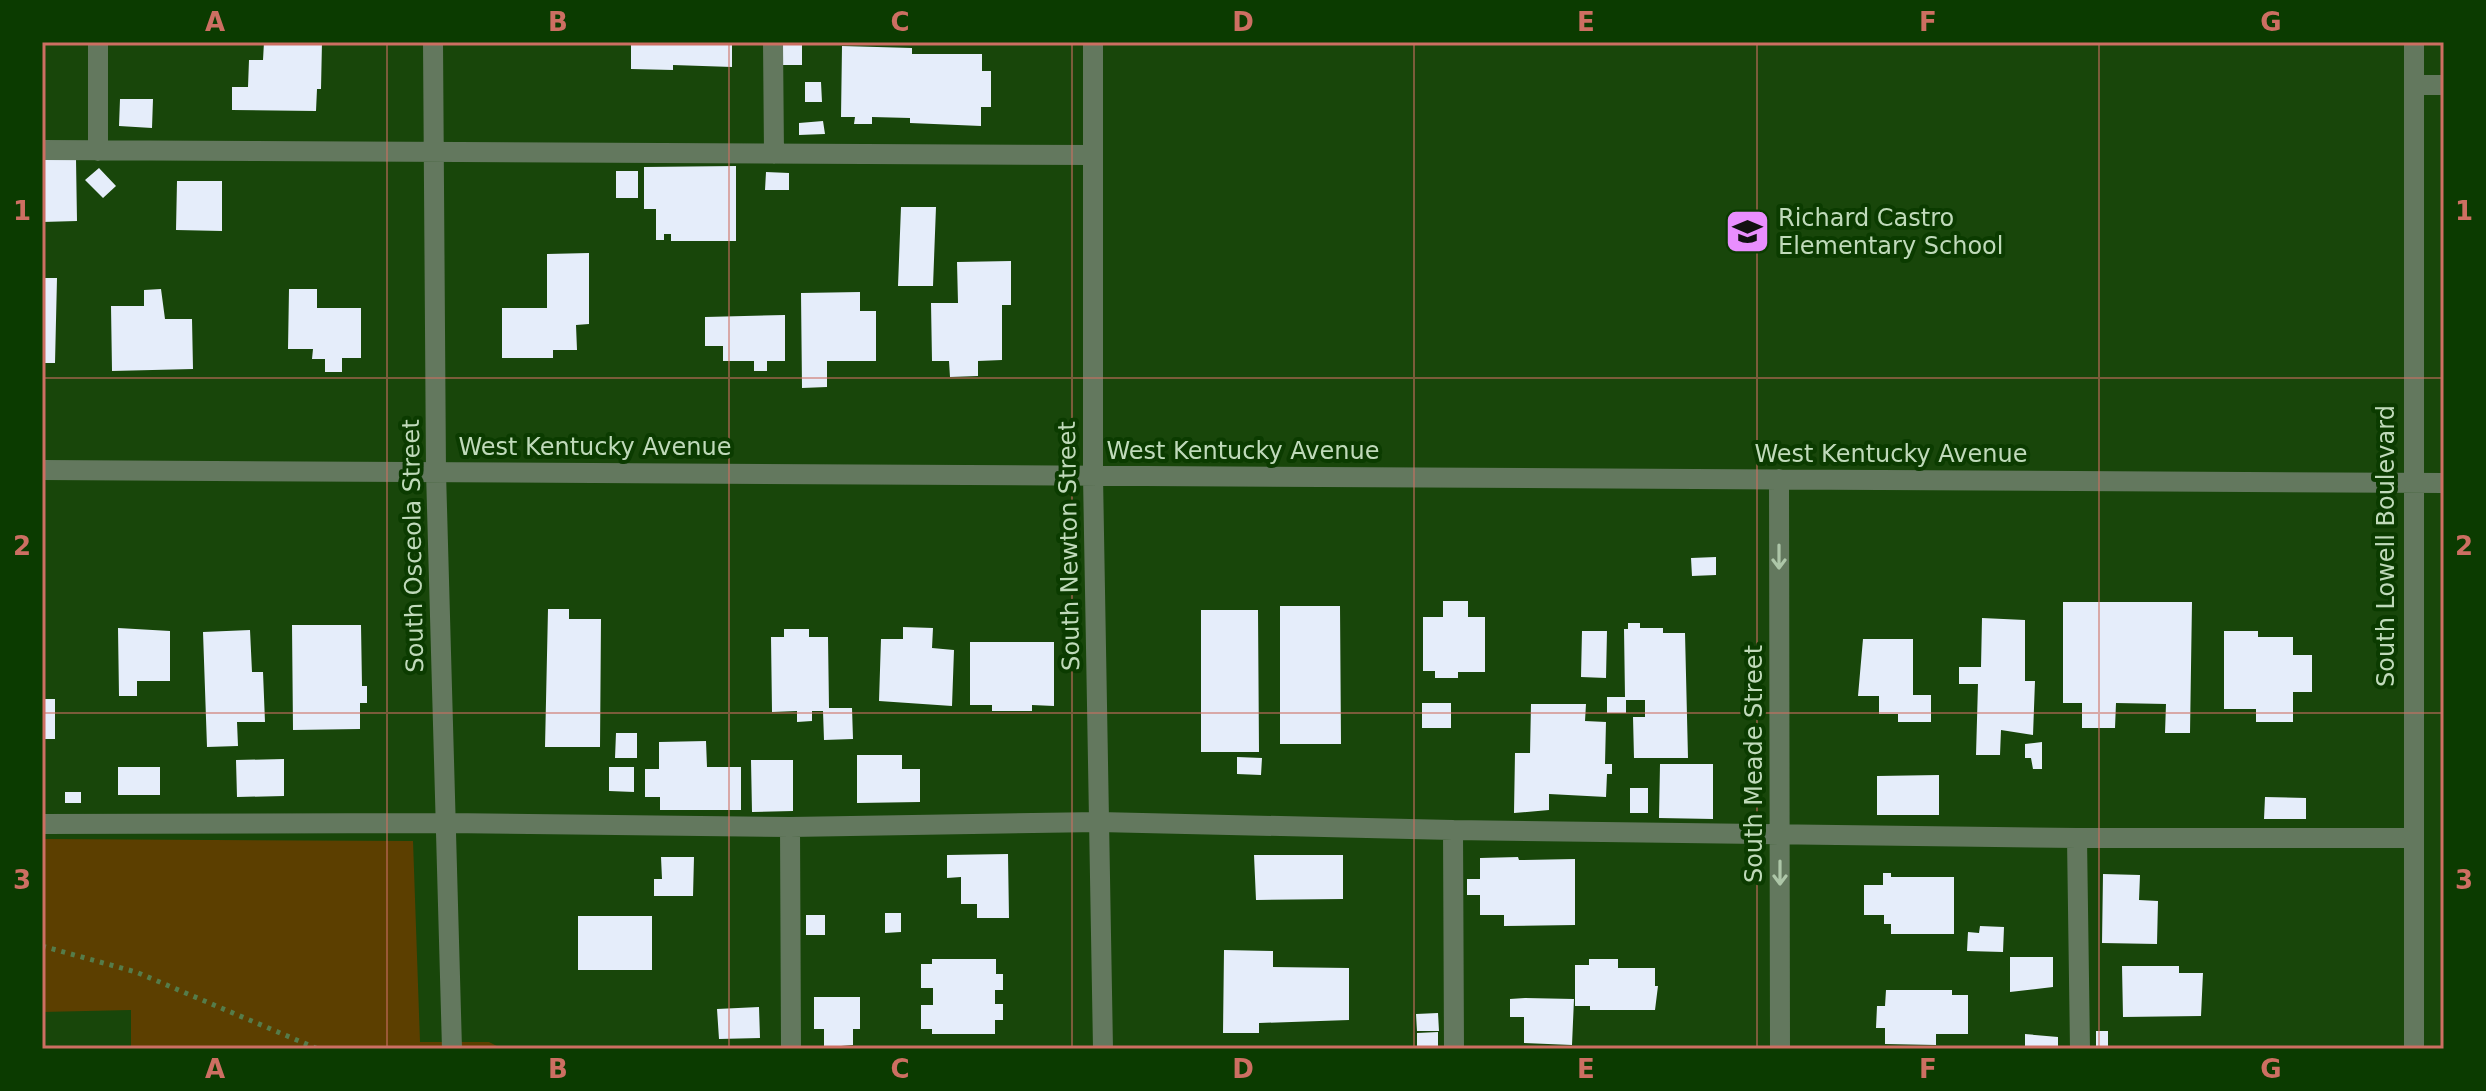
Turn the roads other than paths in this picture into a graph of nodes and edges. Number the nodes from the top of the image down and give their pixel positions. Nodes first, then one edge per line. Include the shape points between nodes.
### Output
1 (98, 42) edge
2 (433, 42) edge
3 (773, 42) edge
4 (1093, 42) edge
5 (2414, 42) edge
6 (2414, 85) junction
7 (2444, 85) edge
8 (42, 150) edge
9 (98, 151) junction
10 (433, 152) junction
11 (774, 154) junction
12 (1093, 155) junction
13 (42, 470) edge
14 (436, 472) junction
15 (1093, 476) junction
16 (1779, 479) junction
17 (2412, 483) junction
18 (2444, 483) edge
19 (1099, 822) junction
20 (446, 823) junction
21 (42, 824) edge
22 (790, 827) junction
23 (1453, 830) junction
24 (1781, 833) junction
25 (2077, 838) junction
26 (2413, 838) junction
27 (452, 1049) edge
28 (791, 1049) edge
29 (1103, 1049) edge
30 (1454, 1049) edge
31 (1780, 1049) edge
32 (2080, 1049) edge
33 (2414, 1049) edge

1 - 9 street
2 - 10 street, South Osceola Street
3 - 11 street
4 - 12 street, South Newton Street
5 - 6 street, South Lowell Boulevard
6 - 7 street
6 - 17 street, South Lowell Boulevard
8 - 9 street
9 - 10 street
10 - 11 street
10 - 14 street, South Osceola Street
11 - 12 street
12 - 15 street, South Newton Street
13 - 14 street, West Kentucky Avenue
14 - 15 street, West Kentucky Avenue
14 - 20 street, South Osceola Street
15 - 16 street, West Kentucky Avenue
15 - 19 street, South Newton Street
16 - 17 street, West Kentucky Avenue
16 -> 24 street, South Meade Street
17 - 18 street, West Kentucky Avenue
17 - 26 street, South Lowell Boulevard
19 - 22 street
19 - 23 street
19 - 29 street, South Newton Street
20 - 21 street
20 - 22 street
20 - 27 street, South Osceola Street
22 - 28 street
23 - 24 street
23 - 30 street
24 - 25 street
24 -> 31 street, South Meade Street
25 - 26 street
25 - 32 street
26 - 33 street, South Lowell Boulevard

